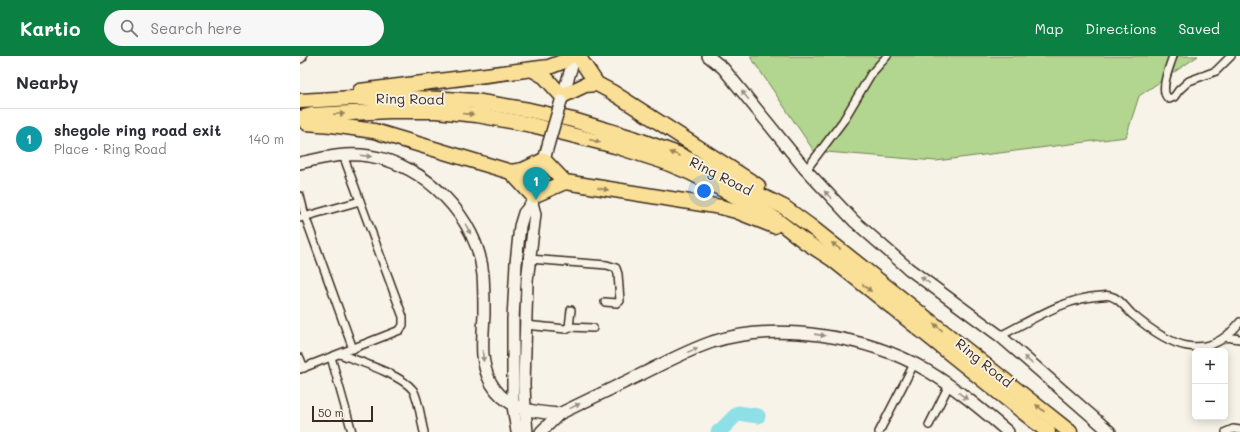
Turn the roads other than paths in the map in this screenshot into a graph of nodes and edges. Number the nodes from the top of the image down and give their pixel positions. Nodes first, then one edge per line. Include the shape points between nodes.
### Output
1 (571, 56) edge
2 (576, 56) edge
3 (708, 56) edge
4 (887, 56) edge
5 (1173, 56) edge
6 (1231, 56) edge
7 (532, 70) junction
8 (597, 84) junction
9 (339, 98) junction
10 (562, 98) junction
11 (300, 101) edge
12 (300, 118) edge
13 (300, 122) edge
14 (343, 155) junction
15 (544, 160) junction
16 (300, 163) edge
17 (806, 170) junction
18 (511, 172) junction
19 (565, 182) junction
20 (300, 196) edge
21 (532, 199) junction
22 (360, 201) junction
23 (784, 207) junction
24 (302, 217) edge
25 (804, 241) junction
26 (529, 259) junction
27 (605, 302) dead end
28 (571, 310) dead end
29 (1240, 322) edge
30 (525, 325) junction
31 (569, 327) junction
32 (593, 328) dead end
33 (1000, 336) junction
34 (1225, 337) junction
35 (1240, 339) edge
36 (353, 349) junction
37 (340, 354) junction
38 (331, 357) junction
39 (300, 358) edge
40 (914, 364) junction
41 (302, 369) edge
42 (949, 385) junction
43 (513, 406) junction
44 (525, 408) junction
45 (559, 414) junction
46 (929, 425) dead end
47 (1240, 430) edge
48 (352, 432) edge
49 (424, 432) edge
50 (517, 432) edge
51 (527, 432) edge
52 (541, 432) edge
53 (879, 432) edge
54 (1007, 432) edge
55 (1048, 432) edge
56 (1070, 432) edge
57 (1110, 432) edge
58 (1226, 432) edge

1 - 7 highway via 549,67
2 - 8 highway
2 - 10 street
17 -> 3 street via 723,68
4 - 17 street via 871,74 843,121
5 - 6 street via 1164,83 1164,93 1169,99 1189,81 1216,71
7 - 9 highway via 362,90
7 - 10 highway via 545,78
8 - 10 highway via 585,86
8 - 23 highway via 723,162
9 - 11 highway, Ring Road
23 -> 9 highway, Ring Road via 678,154 573,120 474,101
10 - 15 street, bridge
12 -> 25 highway, Ring Road via 390,110 436,112 477,115 561,132 615,146 691,173 758,208
13 - 18 highway via 374,131
14 - 16 street
14 - 22 street
14 -> 43 street via 385,159 416,174 433,186 456,210 476,246 482,272 482,348 485,370 491,384
15 - 18 highway via 523,170
15 - 19 highway
15 - 21 street
33 -> 17 street via 877,242
18 - 21 highway
19 - 21 highway
19 -> 25 highway via 721,207 755,218
20 - 24 street
21 - 26 street via 535,214
21 - 43 street via 522,220 516,263
22 - 24 street
22 - 36 street via 403,317 403,325 400,330
56 -> 23 highway, Ring Road
24 - 36 street
25 -> 55 highway, Ring Road via 832,259
26 - 27 street via 607,265 616,268 620,301
26 - 30 street
28 - 31 street
29 - 34 street
30 - 31 street via 566,329
30 - 44 street
31 - 32 street
33 - 34 street via 1076,299 1110,296 1118,299 1145,325 1167,340 1182,346 1198,347 1213,344
57 -> 33 street
34 - 35 street
36 - 37 street
37 - 38 street
37 - 49 street via 406,383 413,390
38 - 41 street
38 - 48 street
39 - 41 street
40 - 42 street
45 -> 40 street via 687,352 713,342 755,333 781,332 836,338 895,354
40 - 53 street
42 - 46 street
42 -> 54 street
43 - 44 street
43 - 50 street
44 - 45 street
44 - 51 street
45 - 52 street
47 - 58 street

